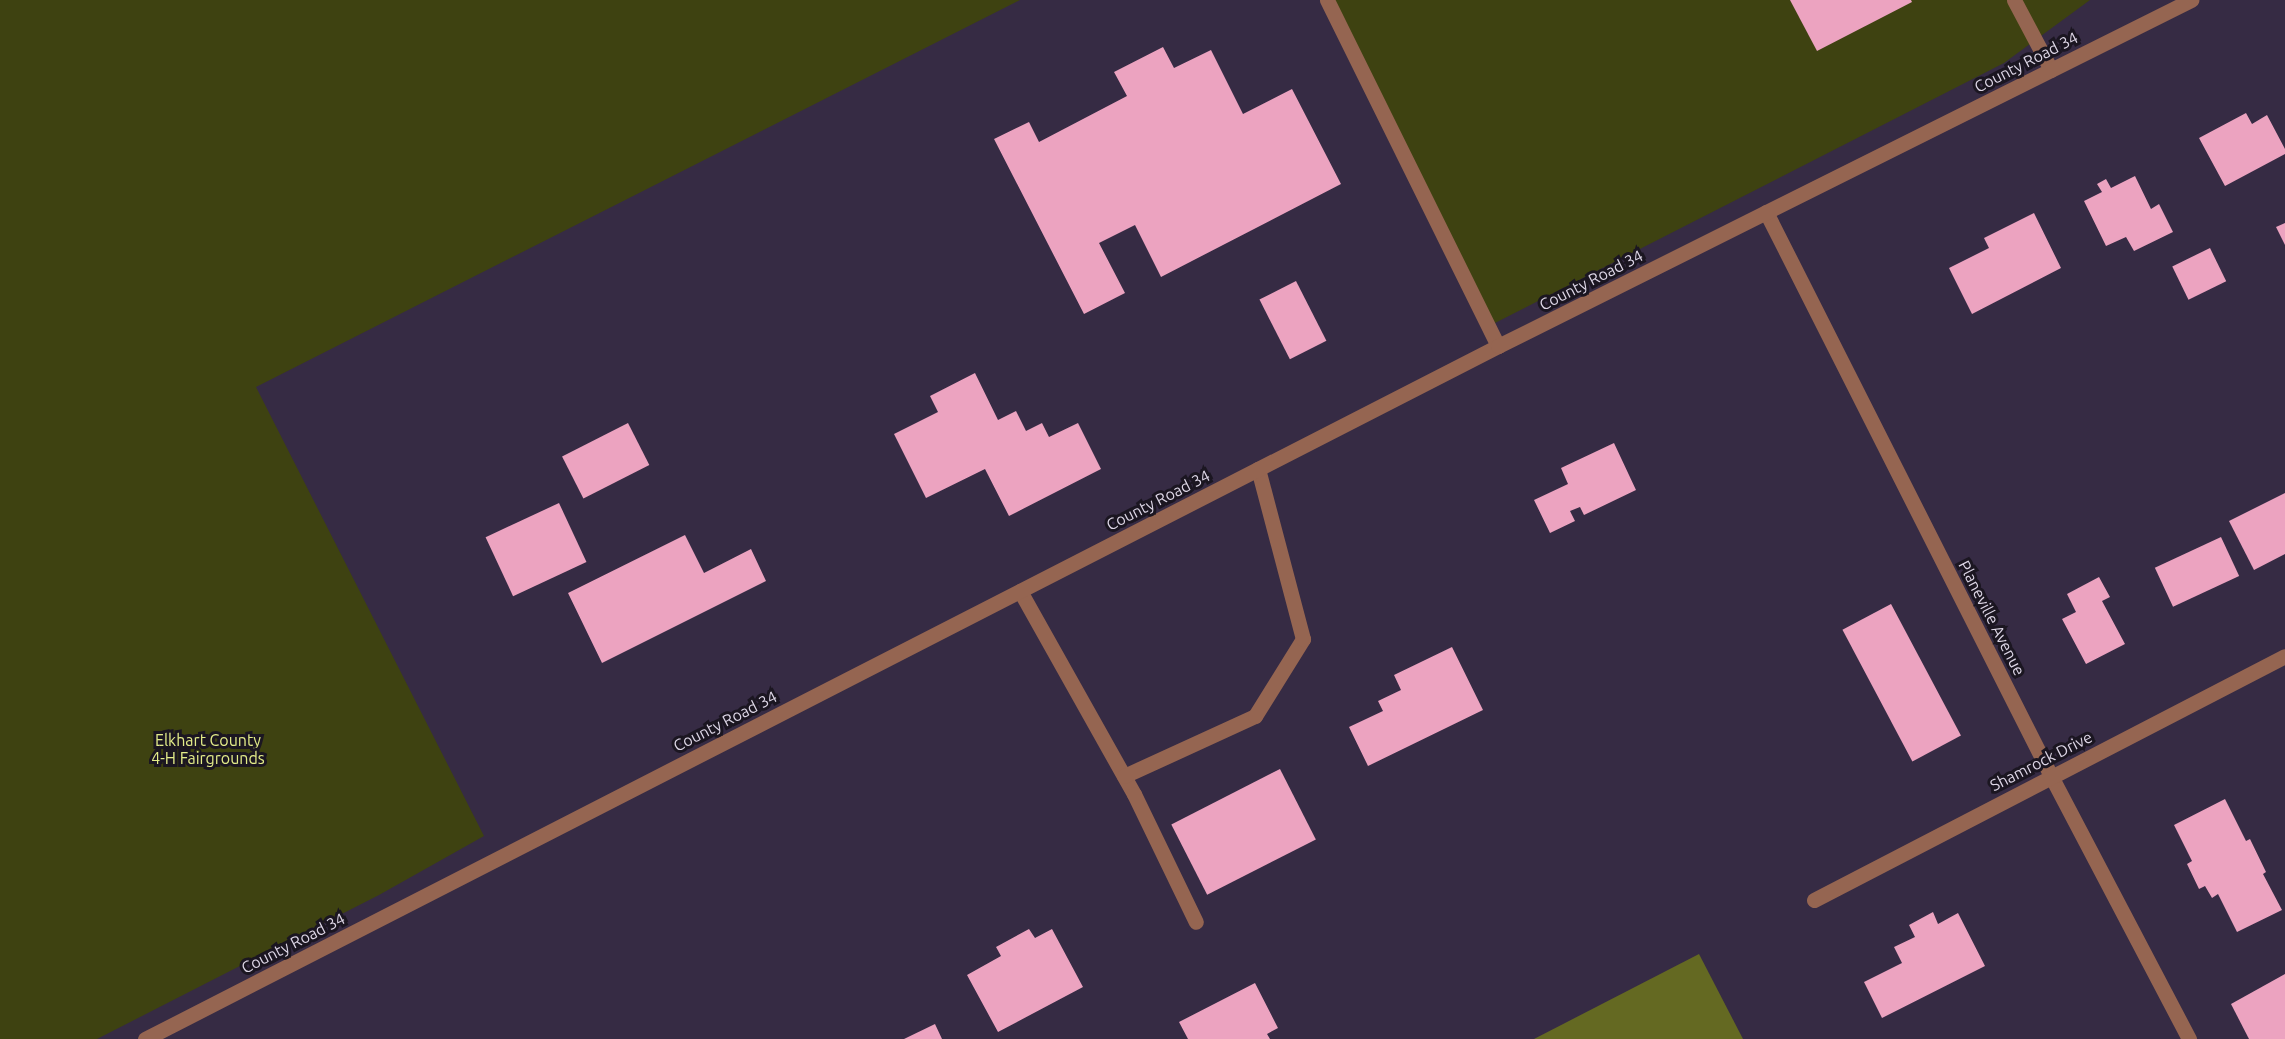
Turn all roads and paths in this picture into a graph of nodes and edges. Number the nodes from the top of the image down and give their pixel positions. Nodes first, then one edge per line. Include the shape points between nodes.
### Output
1 (1327, 0) edge
2 (2014, 0) edge
3 (2191, 0) edge
4 (2052, 70) junction
5 (1766, 212) junction
6 (1498, 346) junction
7 (1258, 469) junction
8 (1020, 591) junction
9 (2285, 656) edge
10 (1124, 776) junction
11 (2051, 776) junction
12 (1814, 900) dead end
13 (1196, 922) dead end
14 (145, 1039) edge
15 (2189, 1039) edge

1 - 6 street
2 - 4 street
3 - 4 street, County Road 34
4 - 5 street, County Road 34
5 - 6 street, County Road 34
5 - 11 street, Planeville Avenue
6 - 7 street, County Road 34
7 - 8 street, County Road 34
7 - 10 street via 1304,639 1255,716
8 - 10 street
8 - 14 street, County Road 34
9 - 11 street, Shamrock Drive
10 - 13 street
11 - 12 street, Shamrock Drive
11 - 15 street, Planeville Avenue

